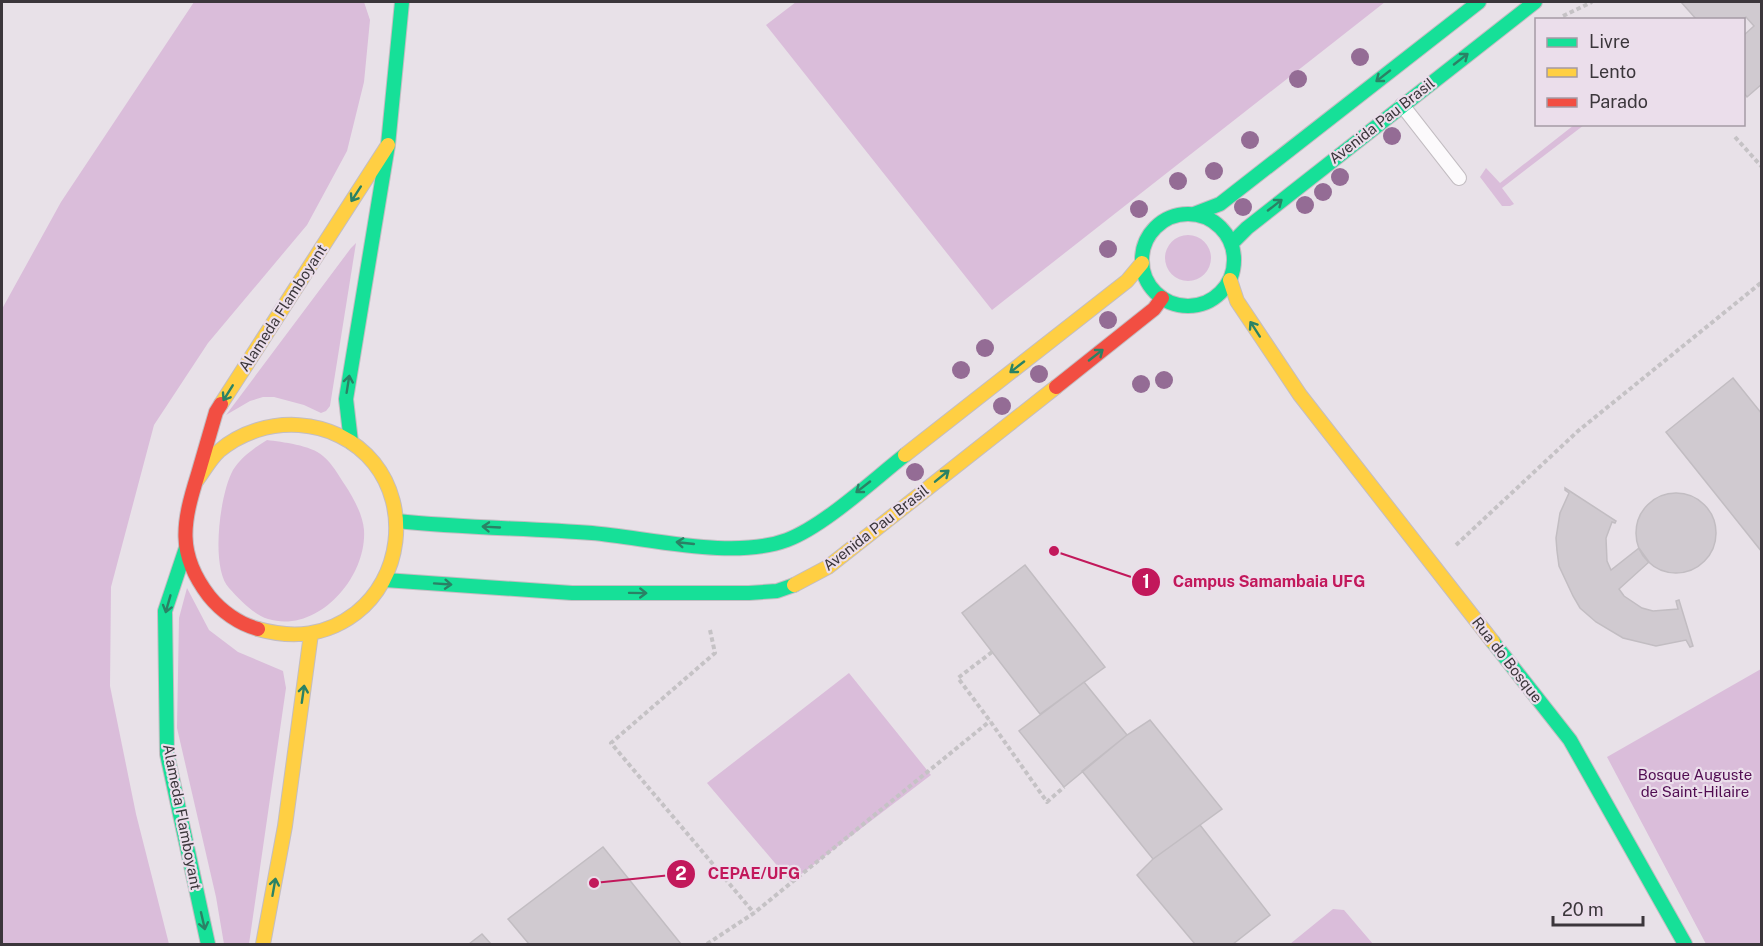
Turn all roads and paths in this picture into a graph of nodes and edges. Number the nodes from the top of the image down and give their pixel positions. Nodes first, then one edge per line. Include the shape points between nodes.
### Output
1 (402, 2) edge
2 (1479, 2) edge
3 (1535, 2) edge
4 (1592, 2) edge
5 (1560, 18) edge
6 (1402, 105) junction
7 (1734, 137) dead end
8 (388, 145) junction
9 (1761, 167) edge
10 (1459, 178) dead end
11 (1194, 214) junction
12 (1231, 244) junction
13 (1142, 263) junction
14 (1230, 280) junction
15 (1761, 282) edge
16 (1162, 298) junction
17 (1255, 352) dead end
18 (1300, 395) junction
19 (351, 442) junction
20 (197, 480) junction
21 (397, 521) junction
22 (1456, 545) dead end
23 (186, 548) junction
24 (385, 580) junction
25 (710, 630) dead end
26 (311, 634) junction
27 (992, 652) dead end
28 (990, 721) junction
29 (1064, 787) dead end
30 (754, 913) junction
31 (208, 945) edge
32 (263, 945) edge
33 (707, 945) edge
34 (1685, 945) edge

1 - 8 street, Alameda Flamboyant
2 -> 11 street via 1220,204
6 -> 3 street, Avenida Pau Brasil
4 - 5 path
6 - 10 lane
12 -> 6 street, Avenida Pau Brasil
7 - 9 path
19 -> 8 street, Alameda Flamboyant via 346,399
8 -> 20 street, Alameda Flamboyant via 216,412
11 - 12 street via 1216,224
11 - 13 street via 1180,214 1156,226 1143,249
12 - 14 street via 1234,266
13 - 16 street via 1145,277
13 -> 21 street via 1127,281 823,519 796,536 773,543 727,546
14 - 16 street via 1215,304 1189,307
18 -> 14 street, Rua do Bosque via 1237,301
15 - 22 path via 1578,431
24 -> 16 street, Avenida Pau Brasil via 572,592 777,591 828,567 1154,309
17 - 18 street, Rua do Bosque
18 - 34 street, Rua do Bosque via 1570,740
19 - 20 street via 318,427 271,426 248,432 218,452
19 - 21 street via 374,463 389,490
20 - 23 street via 186,513
21 - 24 street via 395,551
23 - 26 street via 197,580 218,607 246,626 278,635
23 -> 31 street, Alameda Flamboyant via 165,611 167,753
24 - 26 street via 366,605 341,624
25 - 30 path via 715,653 611,743
32 -> 26 street via 285,826
27 - 28 path via 958,678
28 - 29 path via 1047,802
28 - 30 path
30 - 33 path

